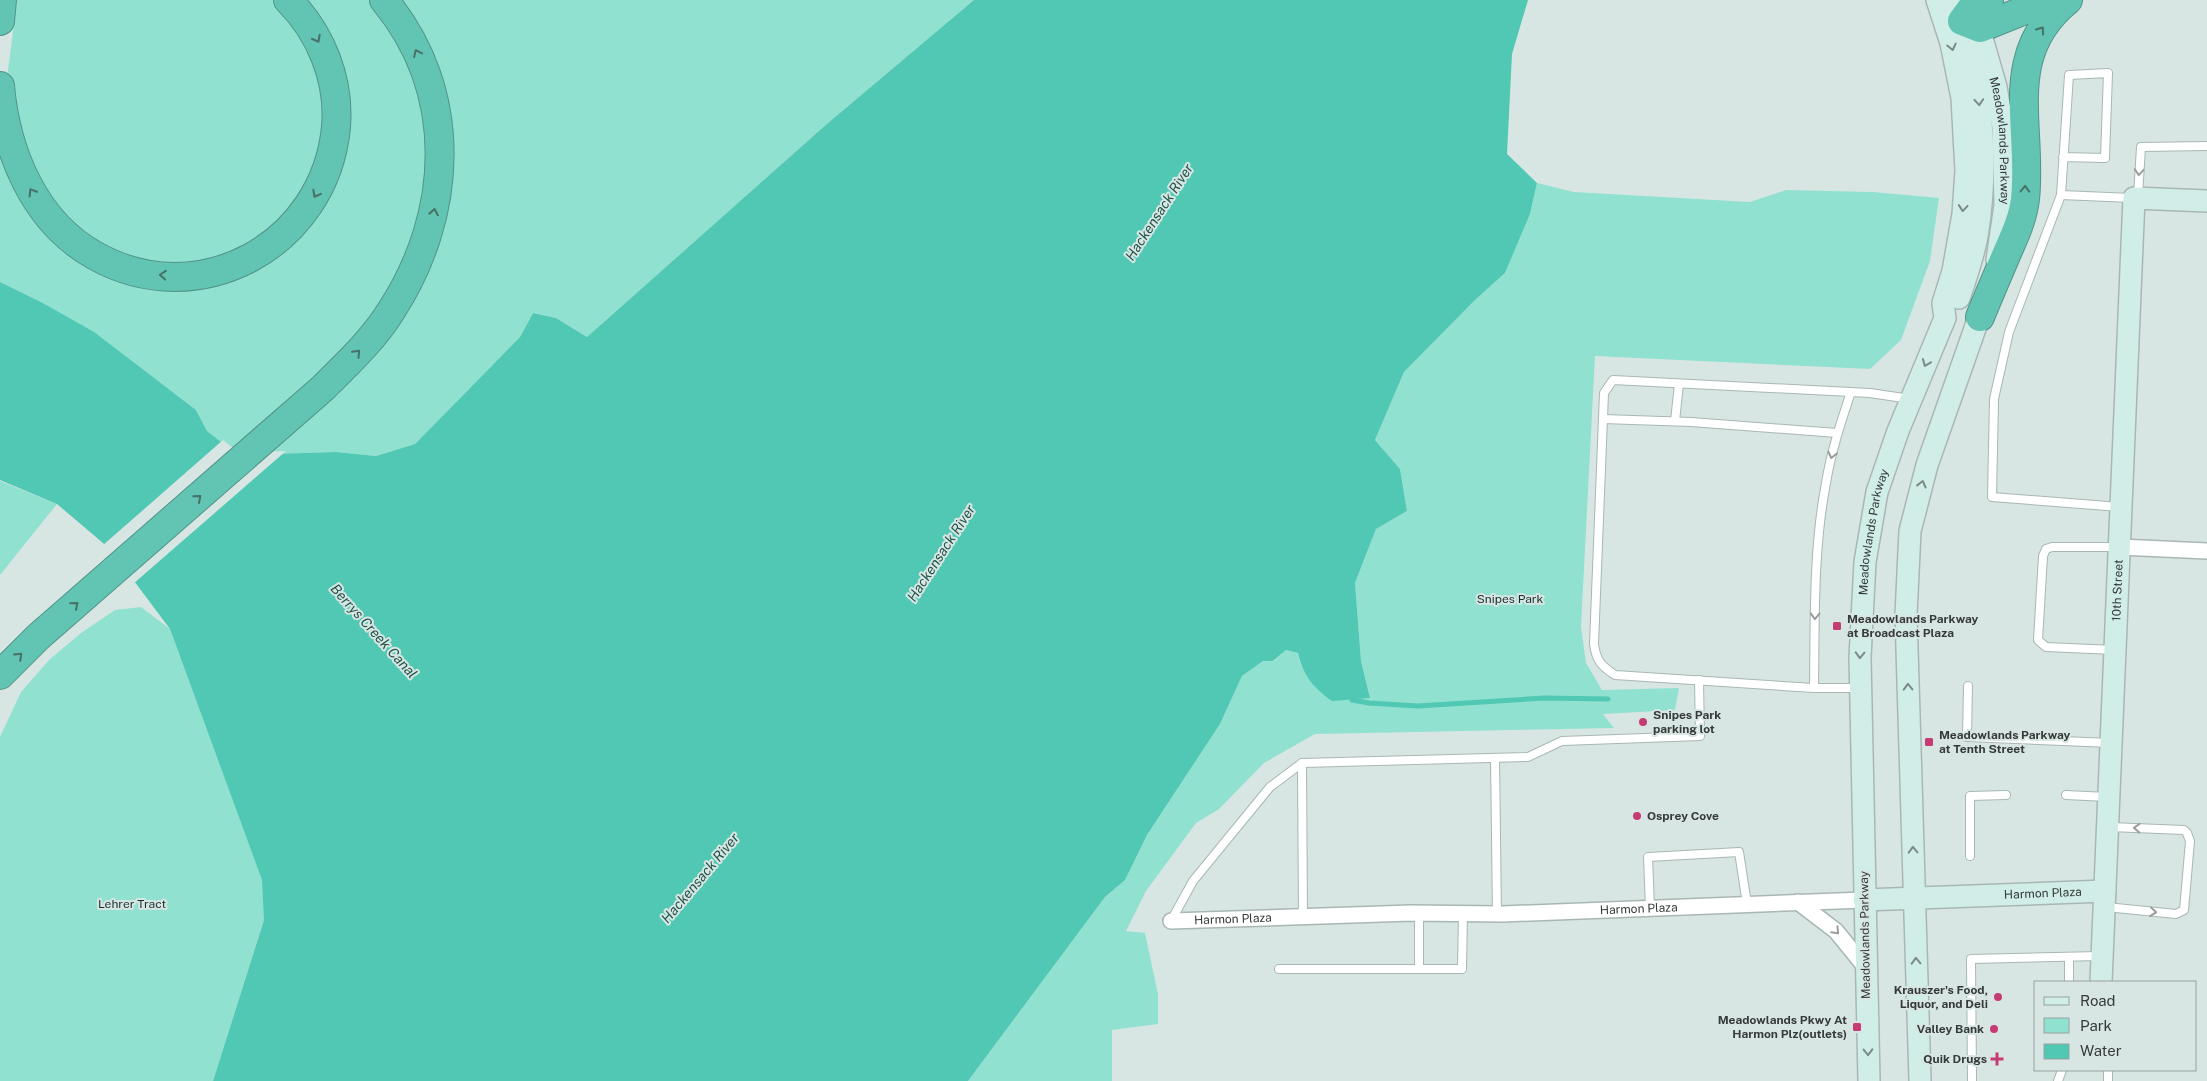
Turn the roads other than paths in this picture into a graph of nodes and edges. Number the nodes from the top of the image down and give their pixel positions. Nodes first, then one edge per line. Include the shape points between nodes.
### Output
1 (2, 0) edge
2 (288, 0) edge
3 (384, 0) edge
4 (1938, 0) edge
5 (2050, 0) edge
6 (2068, 0) edge
7 (1972, 9) edge
8 (0, 21) edge
9 (0, 86) edge
10 (2207, 146) edge
11 (2063, 157) junction
12 (2061, 195) junction
13 (2136, 198) junction
14 (2207, 201) edge
15 (1980, 317) junction
16 (1944, 318) junction
17 (1679, 384) junction
18 (1851, 392) junction
19 (1912, 400) junction
20 (1603, 419) junction
21 (1675, 421) junction
22 (1837, 433) junction
23 (2122, 507) junction
24 (2120, 547) junction
25 (2207, 551) edge
26 (2116, 650) junction
27 (0, 675) edge
28 (1699, 680) junction
29 (1968, 686) dead end
30 (1814, 688) junction
31 (1860, 688) junction
32 (2112, 743) junction
33 (1495, 758) junction
34 (1302, 763) junction
35 (2006, 795) dead end
36 (2066, 795) dead end
37 (2110, 797) junction
38 (2108, 826) junction
39 (1970, 856) dead end
40 (1914, 898) junction
41 (2105, 899) junction
42 (1864, 900) junction
43 (1798, 902) junction
44 (1747, 904) junction
45 (1650, 908) junction
46 (1419, 913) junction
47 (1463, 914) junction
48 (1497, 914) junction
49 (1303, 917) junction
50 (1171, 921) joint
51 (2102, 956) junction
52 (2069, 957) junction
53 (1866, 968) junction
54 (1279, 969) dead end
55 (1419, 969) junction
56 (2068, 981) edge
57 (2101, 981) edge
58 (1869, 1081) edge
59 (1920, 1081) edge
60 (1972, 1081) edge

1 - 8 highway
2 -> 9 highway via 311,29 330,68 336,115 329,163 312,201 286,233 252,257 212,272 174,276 134,271 94,255 68,236 44,210 20,169 6,124
27 -> 3 highway via 38,637 323,388 361,349 391,311 415,266 432,223 441,174 435,105 424,69 409,36
4 -> 16 main road, Meadowlands Parkway via 1952,43 1962,98 1966,172 1953,271 1943,302
5 - 7 highway
15 -> 6 highway via 2017,230 2025,201 2024,86 2030,51 2038,33
7 - 15 main road, Meadowlands Parkway via 1996,87 2003,127 2005,205 1997,260
7 -> 16 main road via 1984,173 1977,237 1968,272 1955,308
10 -> 13 lane via 2141,146
11 - 11 lane via 2069,74 2108,73 2105,158
11 - 12 lane
12 - 13 lane
12 - 23 lane via 2009,332 1994,399 1992,497
13 - 14 main road
13 - 23 main road, 10th Street
40 -> 15 main road, Meadowlands Parkway via 1906,615 1910,531 1927,465
16 -> 19 main road, Meadowlands Parkway
17 - 18 lane
17 - 20 lane via 1613,380 1604,393
17 - 21 lane
18 - 19 lane
18 - 22 lane
19 -> 31 main road, Meadowlands Parkway via 1877,492 1865,562
20 - 21 lane
20 - 28 lane via 1596,657 1615,675
21 - 22 lane
22 -> 30 lane via 1825,484 1818,550
23 - 24 main road, 10th Street
24 - 25 street
24 - 26 main road, 10th Street
24 - 26 lane via 2046,549 2038,640 2046,647
26 - 32 main road, 10th Street
28 - 30 lane
28 - 33 lane via 1700,736 1562,741 1528,757
29 - 32 lane via 1966,738
30 - 31 lane
31 - 42 main road, Meadowlands Parkway
32 - 37 main road, 10th Street
33 - 34 lane
33 - 48 lane
34 - 49 lane
34 - 50 lane via 1270,787 1193,881
35 - 39 lane via 1970,796
36 - 37 lane
37 - 38 main road, 10th Street
38 - 41 main road, 10th Street
41 -> 38 lane via 2176,914 2184,910 2190,841 2188,832 2184,830
40 - 41 main road, Harmon Plaza
40 - 42 main road, Harmon Plaza
59 -> 40 main road, Meadowlands Parkway
41 - 51 main road, 10th Street
42 - 43 street, Harmon Plaza
42 - 53 main road, Meadowlands Parkway
43 - 44 street, Harmon Plaza
43 -> 53 street via 1836,931
44 - 45 street, Harmon Plaza
44 - 45 lane via 1739,852 1648,858
45 - 48 street, Harmon Plaza
46 - 47 street, Harmon Plaza
46 - 49 street, Harmon Plaza
46 - 55 lane
47 - 48 street, Harmon Plaza
47 - 55 lane via 1462,968
49 - 50 street, Harmon Plaza
51 - 52 lane
51 - 57 main road, 10th Street
52 - 56 lane
52 - 60 lane via 1971,959
53 -> 58 main road, Meadowlands Parkway
54 - 55 lane

